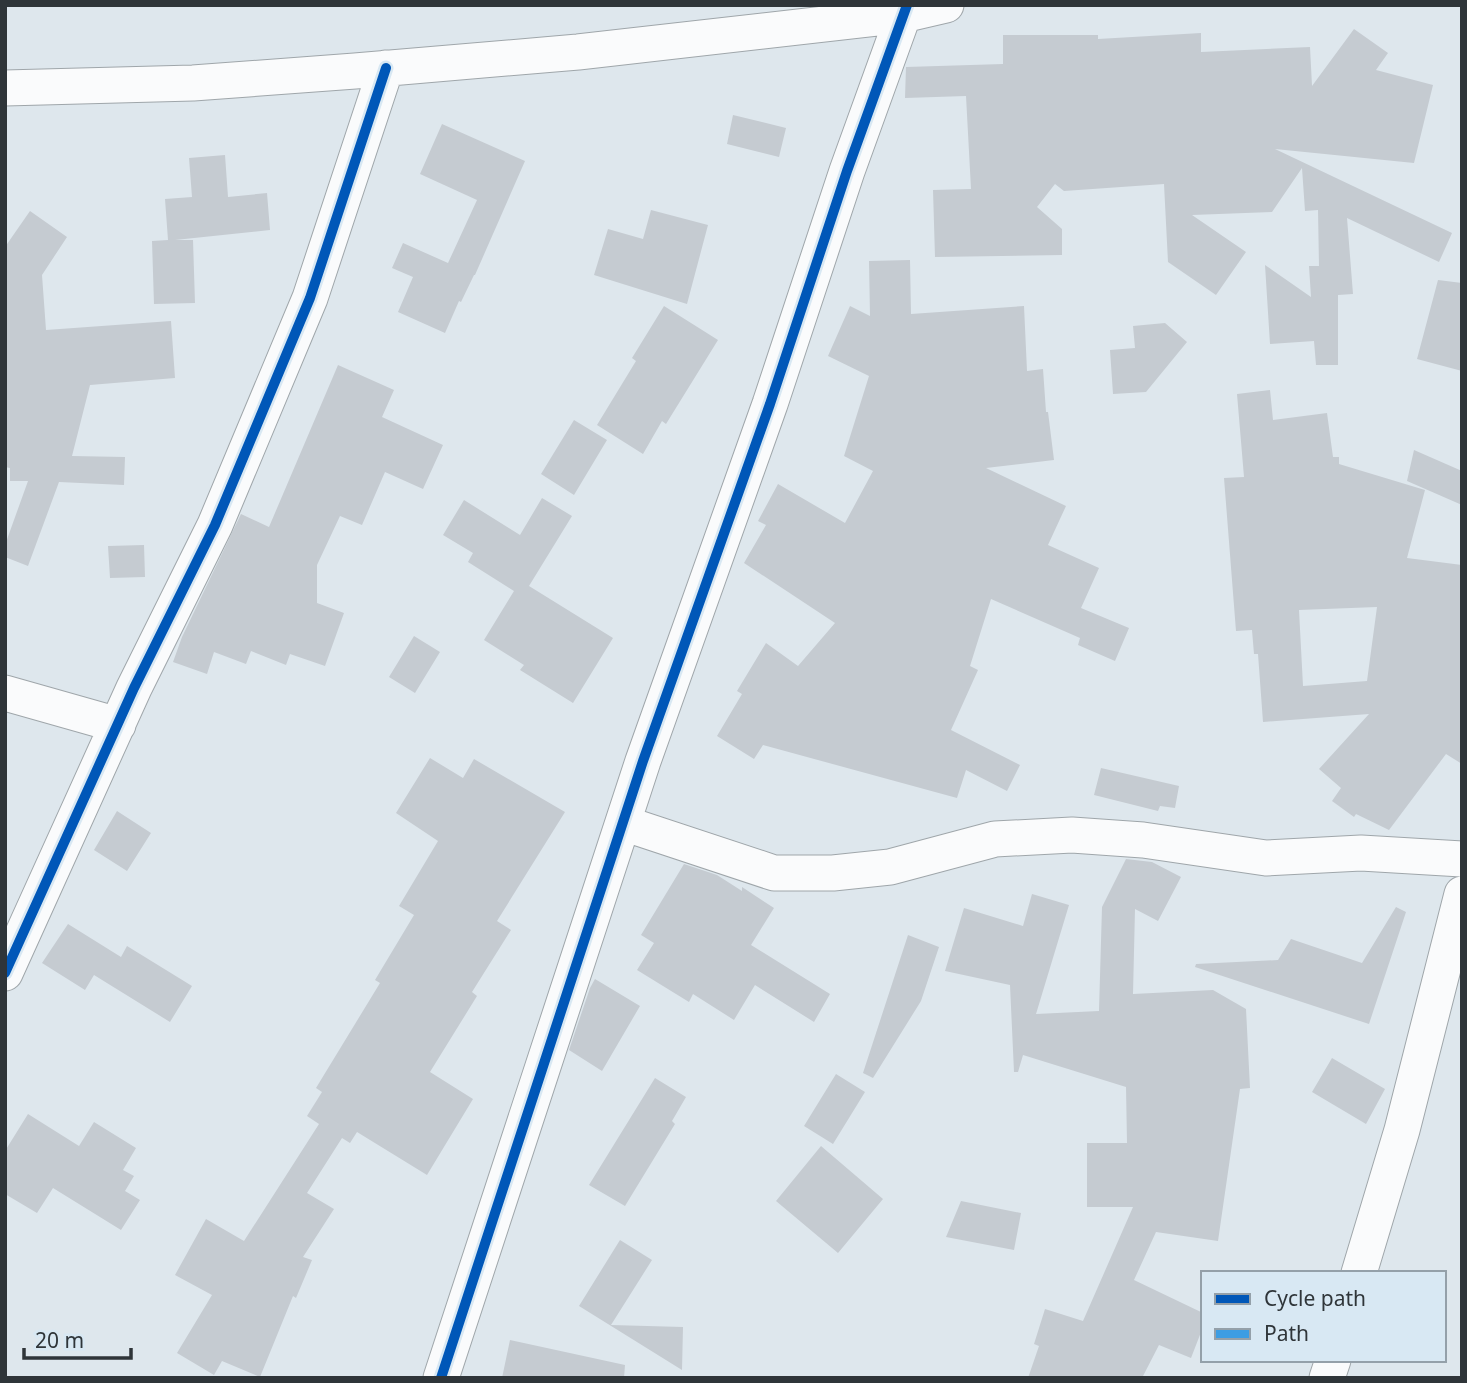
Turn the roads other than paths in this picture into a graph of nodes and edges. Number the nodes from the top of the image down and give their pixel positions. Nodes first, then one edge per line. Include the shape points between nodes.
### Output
1 (946, 5) edge
2 (905, 10) edge
3 (386, 68) junction
4 (5, 88) edge
5 (5, 693) edge
6 (118, 725) junction
7 (624, 823) junction
8 (1462, 859) edge
9 (1462, 894) edge
10 (5, 973) edge
11 (1360, 1271) edge
12 (441, 1378) edge

1 - 2 street
2 - 3 street via 578,52
2 - 7 street
3 - 4 street via 192,83
3 - 6 street via 310,298 215,525
5 - 6 street
6 - 10 street
7 - 8 street via 774,873 890,867 995,839 1072,835 1266,858 1360,853
7 - 12 street
9 - 11 street via 1402,1130

